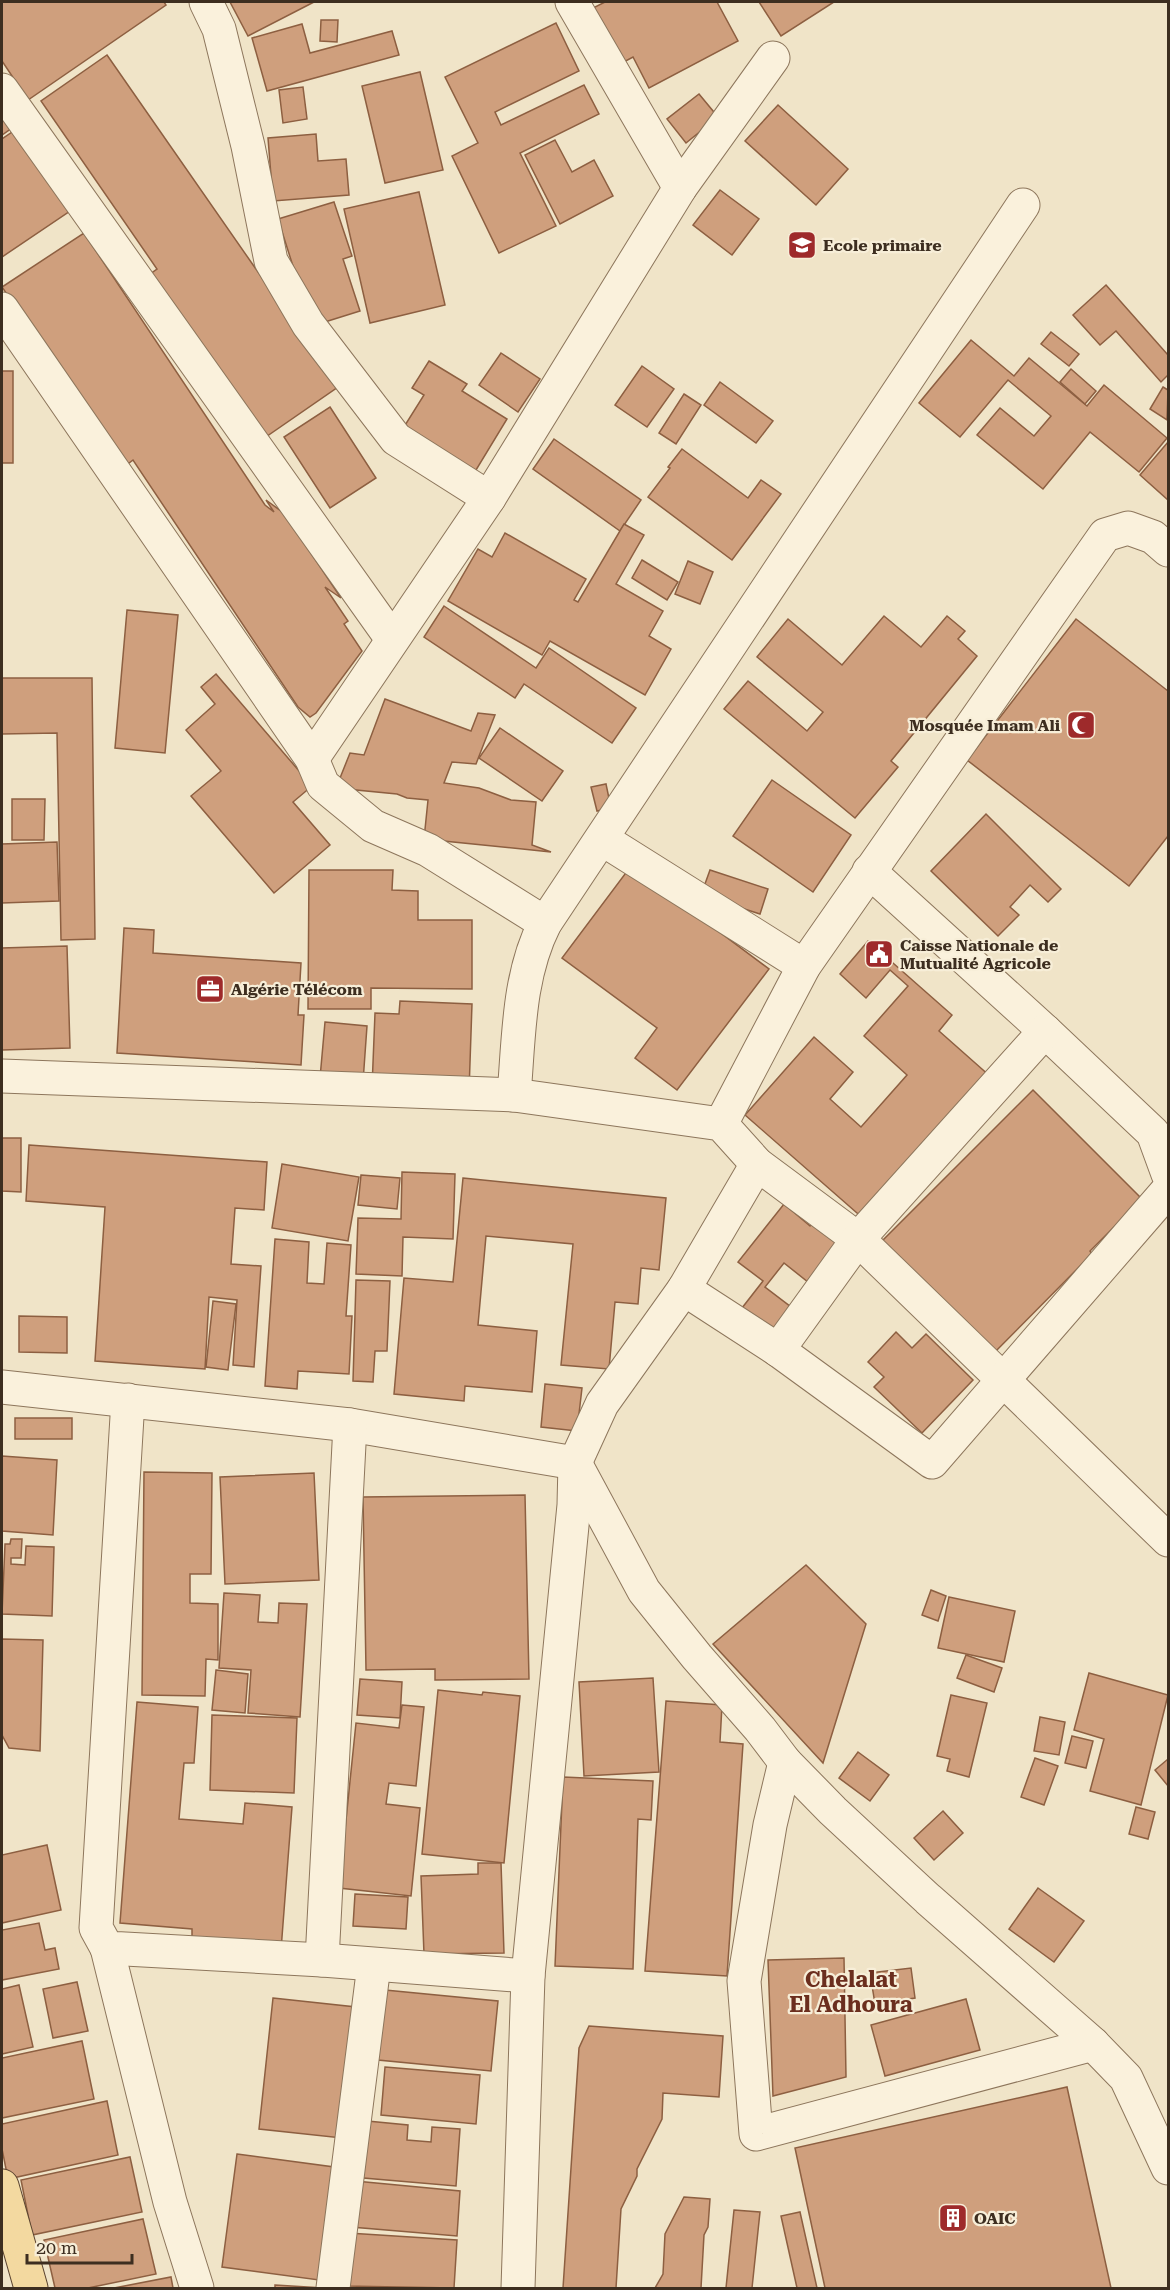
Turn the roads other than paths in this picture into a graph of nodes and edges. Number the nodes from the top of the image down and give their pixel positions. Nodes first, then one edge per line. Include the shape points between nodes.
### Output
1 (206, 2) edge
2 (572, 2) edge
3 (773, 58) dead end
4 (2, 90) edge
5 (680, 188) junction
6 (1023, 206) dead end
7 (2, 309) edge
8 (489, 498) junction
9 (1168, 550) edge
10 (392, 639) junction
11 (312, 759) junction
12 (602, 839) junction
13 (868, 872) junction
14 (545, 922) junction
15 (804, 966) junction
16 (1045, 1031) junction
17 (2, 1076) edge
18 (514, 1095) junction
19 (721, 1124) junction
20 (1161, 1124) edge
21 (757, 1164) junction
22 (1168, 1174) edge
23 (1168, 1190) edge
24 (858, 1239) junction
25 (684, 1289) junction
26 (778, 1350) junction
27 (1003, 1378) junction
28 (2, 1387) edge
29 (128, 1400) junction
30 (350, 1425) junction
31 (575, 1463) junction
32 (1168, 1540) edge
33 (785, 1762) junction
34 (107, 1948) junction
35 (322, 1960) junction
36 (374, 1965) junction
37 (528, 1976) junction
38 (1093, 2044) junction
39 (1166, 2157) edge
40 (2, 2186) edge
41 (31, 2289) edge
42 (197, 2289) edge
43 (333, 2289) edge
44 (519, 2289) edge

1 - 8 street via 219,29 276,270 308,324 396,439
2 - 5 street
3 - 5 street
4 - 10 street
5 - 8 street
6 - 12 street
7 - 11 street
8 - 10 street
9 - 13 street via 1153,537 1128,528 1105,535
10 - 11 street
11 - 14 street via 323,785 373,826 428,850
12 - 14 street
12 - 15 street
13 - 15 street
13 - 16 street
14 - 18 street via 523,988
15 - 19 street
16 - 20 street
16 - 24 street
17 - 18 street
18 - 19 street
19 - 21 street
20 - 22 street
21 - 24 street
21 - 25 street
23 - 27 street
24 - 26 street
24 - 27 street
25 - 26 street
25 - 31 street via 602,1404
26 - 27 street via 932,1462
27 - 32 street
28 - 29 street
29 - 30 street
29 - 34 street via 96,1928
30 - 31 street
30 - 35 street
31 - 33 street via 644,1591
31 - 37 street
33 - 38 street via 928,1899
33 - 38 street via 770,1825 744,1981 756,2134
34 - 35 street
34 - 42 street via 170,2202
35 - 36 street
36 - 37 street
36 - 43 street
37 - 44 street
38 - 39 street via 1126,2078
40 - 41 main road

